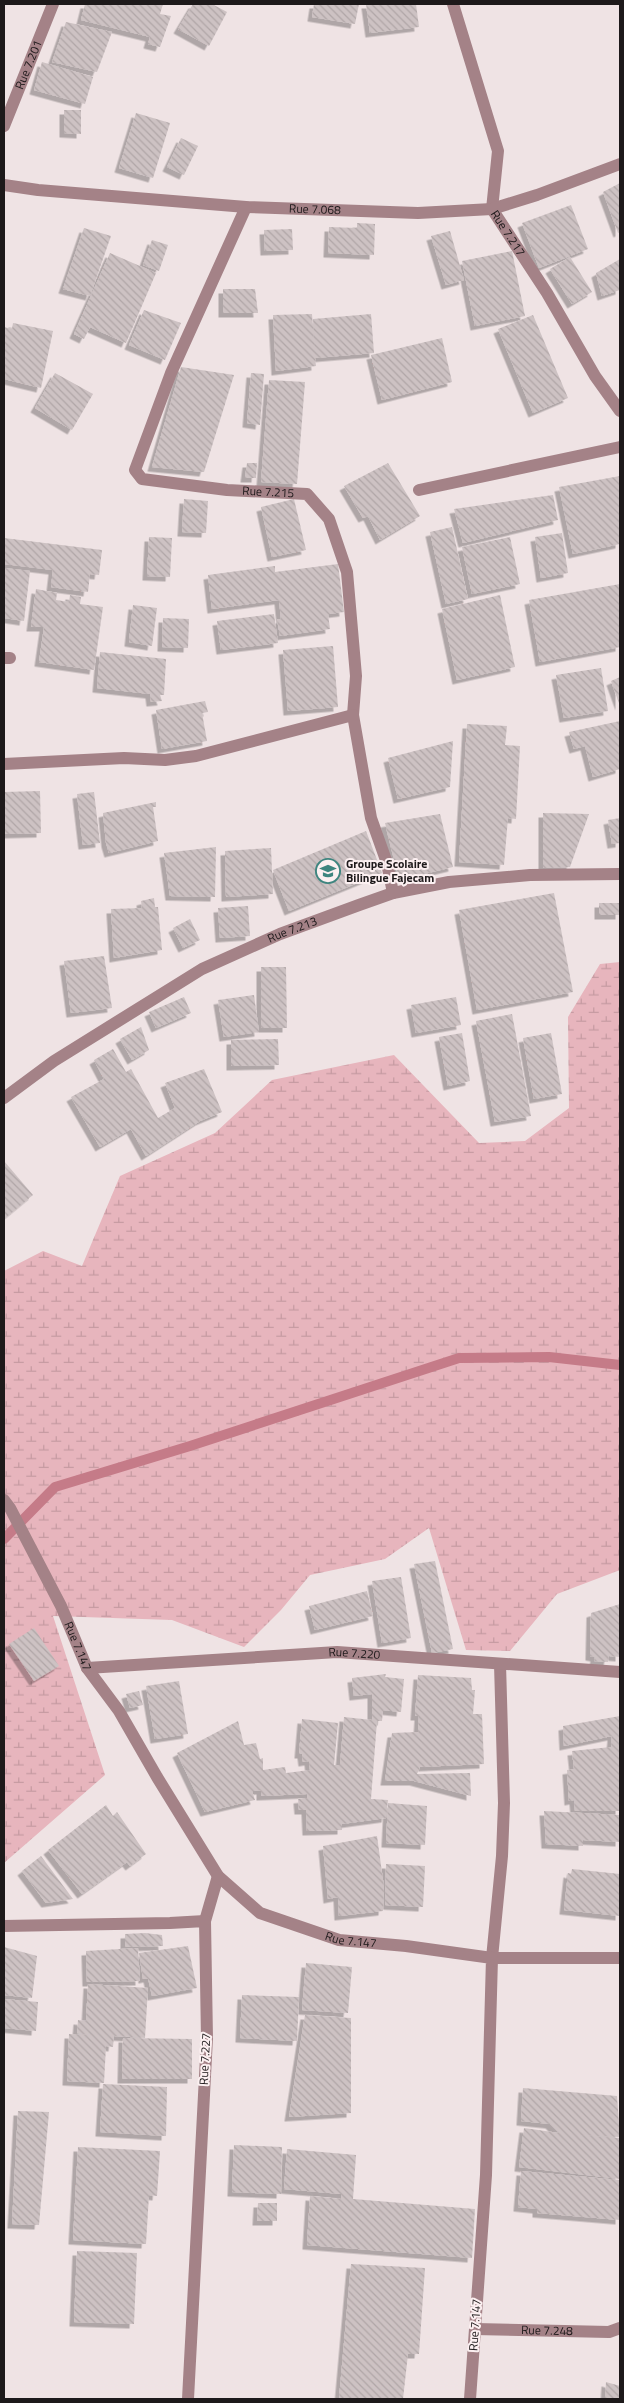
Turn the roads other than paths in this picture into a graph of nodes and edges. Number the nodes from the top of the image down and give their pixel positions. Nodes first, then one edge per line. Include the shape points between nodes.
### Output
1 (53, 4) edge
2 (453, 4) edge
3 (4, 126) edge
4 (620, 164) edge
5 (4, 185) edge
6 (246, 207) junction
7 (492, 209) junction
8 (620, 412) edge
9 (620, 447) edge
10 (419, 490) dead end
11 (353, 715) junction
12 (4, 764) edge
13 (620, 874) edge
14 (393, 893) junction
15 (4, 1098) edge
16 (7, 1504) edge
17 (500, 1664) junction
18 (87, 1668) junction
19 (620, 1672) edge
20 (218, 1876) junction
21 (205, 1921) junction
22 (4, 1926) edge
23 (492, 1958) junction
24 (620, 1958) edge
25 (620, 2328) edge
26 (475, 2329) junction
27 (188, 2399) edge
28 (470, 2399) edge

1 - 3 street, Rue 7.201
2 - 7 street, Rue 7.217 via 498,151
4 - 7 street, Rue 7.068
5 - 6 street, Rue 7.068
6 - 7 street, Rue 7.068 via 418,213
6 - 11 street, Rue 7.215 via 171,373 135,470 142,479 227,490 307,494 324,513 347,572 356,676
7 - 8 street, Rue 7.217
9 - 10 street
11 - 12 street via 196,756 165,760 124,758
11 - 14 street, Rue 7.215 via 371,818 387,863
13 - 14 street, Rue 7.213 via 521,876 449,882
14 - 15 street, Rue 7.213 via 280,934 202,968 54,1061
16 - 18 street, Rue 7.147 via 61,1606
17 - 18 street, Rue 7.220 via 337,1652
17 - 19 street, Rue 7.220
17 - 23 street via 504,1803
18 - 20 street, Rue 7.147 via 119,1711
20 - 21 street, Rue 7.227
20 - 23 street, Rue 7.147 via 260,1913 339,1940
21 - 22 street
21 - 27 street, Rue 7.227 via 206,2038
23 - 24 street
23 - 26 street, Rue 7.147 via 486,2175
25 - 26 street, Rue 7.248 via 609,2332
26 - 28 street, Rue 7.147

